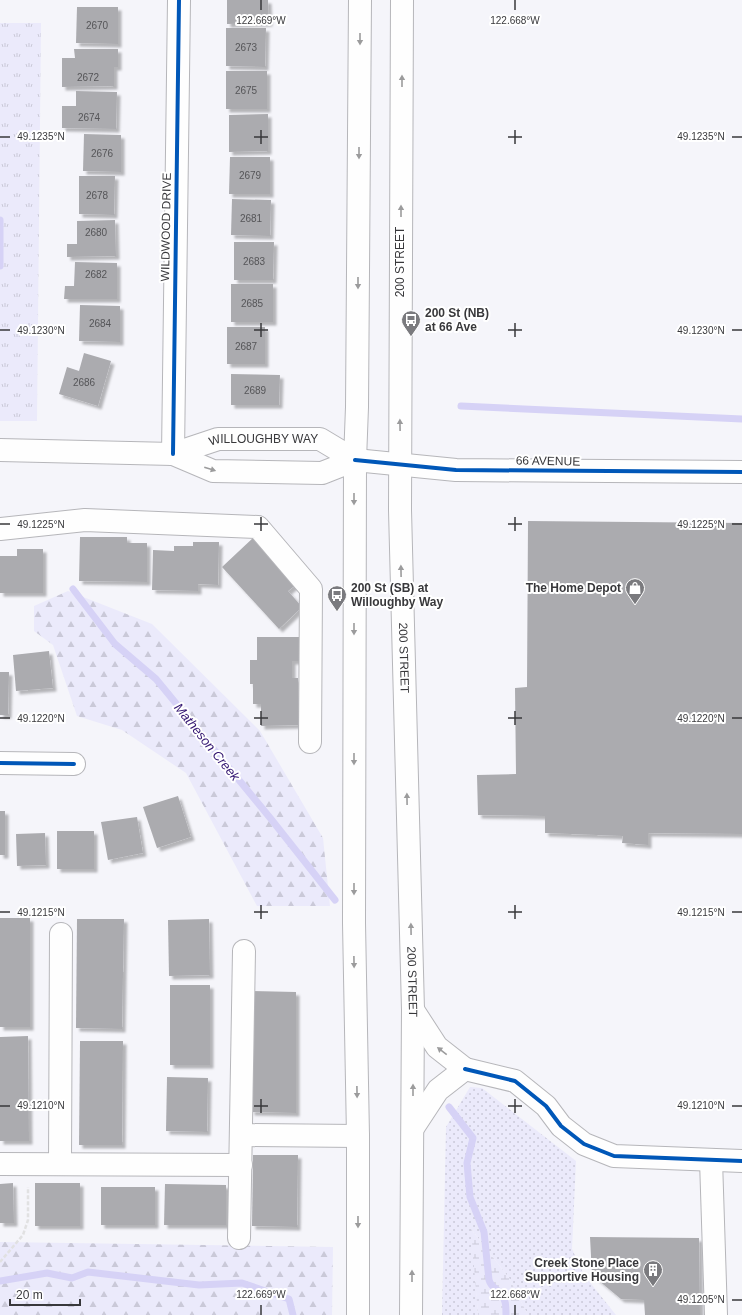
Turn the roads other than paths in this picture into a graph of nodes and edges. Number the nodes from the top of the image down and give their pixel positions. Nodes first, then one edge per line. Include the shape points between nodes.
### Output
1 (179, 0) edge
2 (360, 0) edge
3 (402, 0) edge
4 (0, 450) edge
5 (173, 454) junction
6 (355, 460) junction
7 (400, 464) junction
8 (742, 472) edge
9 (0, 529) edge
10 (310, 742) dead end
11 (0, 763) edge
12 (74, 764) dead end
13 (62, 934) dead end
14 (244, 951) dead end
15 (413, 1010) junction
16 (465, 1069) junction
17 (413, 1128) junction
18 (241, 1135) junction
19 (358, 1136) junction
20 (711, 1160) junction
21 (742, 1161) edge
22 (0, 1164) edge
23 (60, 1164) junction
24 (241, 1165) junction
25 (239, 1238) dead end
26 (358, 1315) edge
27 (411, 1315) edge
28 (716, 1315) edge

1 - 5 main road, WILDWOOD DRIVE
2 -> 6 main road
7 -> 3 main road, 200 STREET
4 - 5 main road, WILLOUGHBY WAY
5 -> 6 main road, WILLOUGHBY WAY via 213,471 322,473
5 - 6 main road, WILLOUGHBY WAY via 218,439 320,439
6 - 7 main road, 66 AVENUE
6 -> 19 main road via 354,923
7 - 8 main road, 66 AVENUE via 456,470
15 -> 7 main road, 200 STREET
9 - 10 main road via 85,520 258,527 311,589
11 - 12 main road
13 - 23 main road
14 - 18 main road
16 -> 15 main road via 437,1047
17 -> 15 main road, 200 STREET
16 - 17 main road via 438,1090
16 - 20 main road via 516,1081 546,1106 560,1126 584,1144 614,1156
27 -> 17 main road, 200 STREET
18 - 19 main road
18 - 24 main road
19 -> 26 main road
20 - 21 main road
20 - 28 main road
22 - 23 main road
23 - 24 main road
24 - 25 main road

